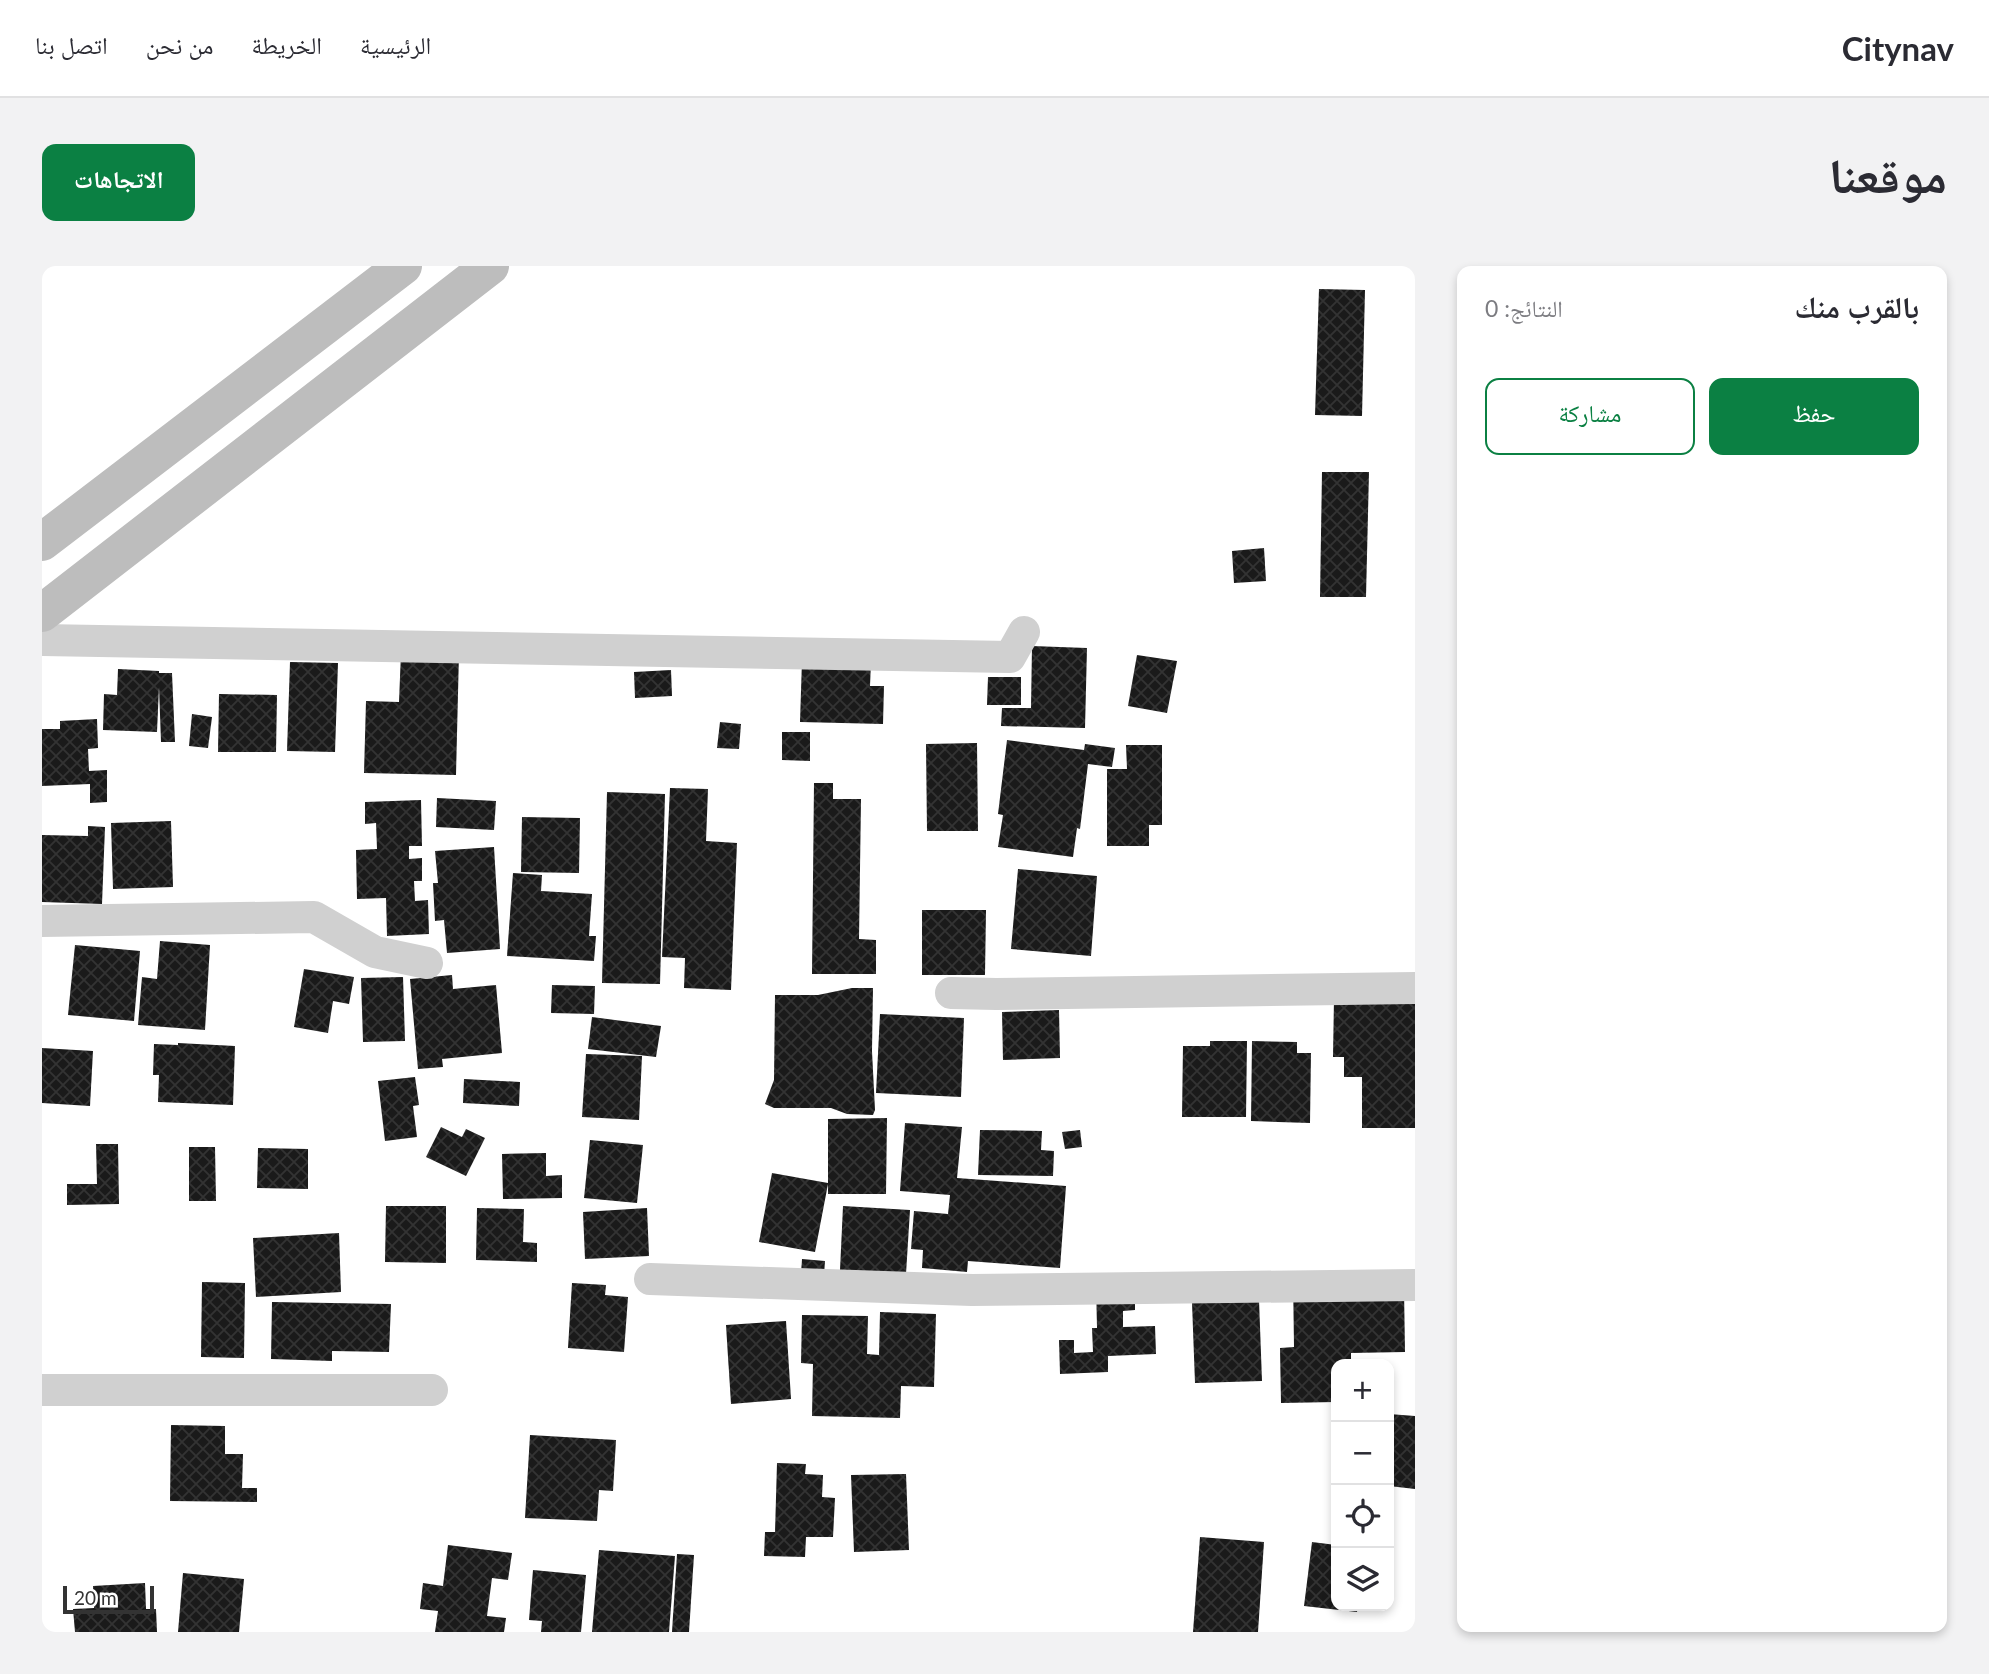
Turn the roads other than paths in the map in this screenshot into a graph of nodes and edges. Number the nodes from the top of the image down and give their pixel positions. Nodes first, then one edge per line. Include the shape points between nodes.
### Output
1 (403, 266) edge
2 (489, 266) edge
3 (42, 542) edge
4 (42, 613) edge
5 (1024, 632) dead end
6 (42, 640) edge
7 (42, 921) edge
8 (427, 963) dead end
9 (1415, 988) edge
10 (951, 993) dead end
11 (650, 1279) dead end
12 (1415, 1286) edge
13 (42, 1390) edge
14 (432, 1390) dead end

1 - 3 main road
2 - 4 main road
5 - 6 street via 1010,657
7 - 8 street via 314,917 375,952
9 - 10 street
11 - 12 street via 972,1290
13 - 14 street

